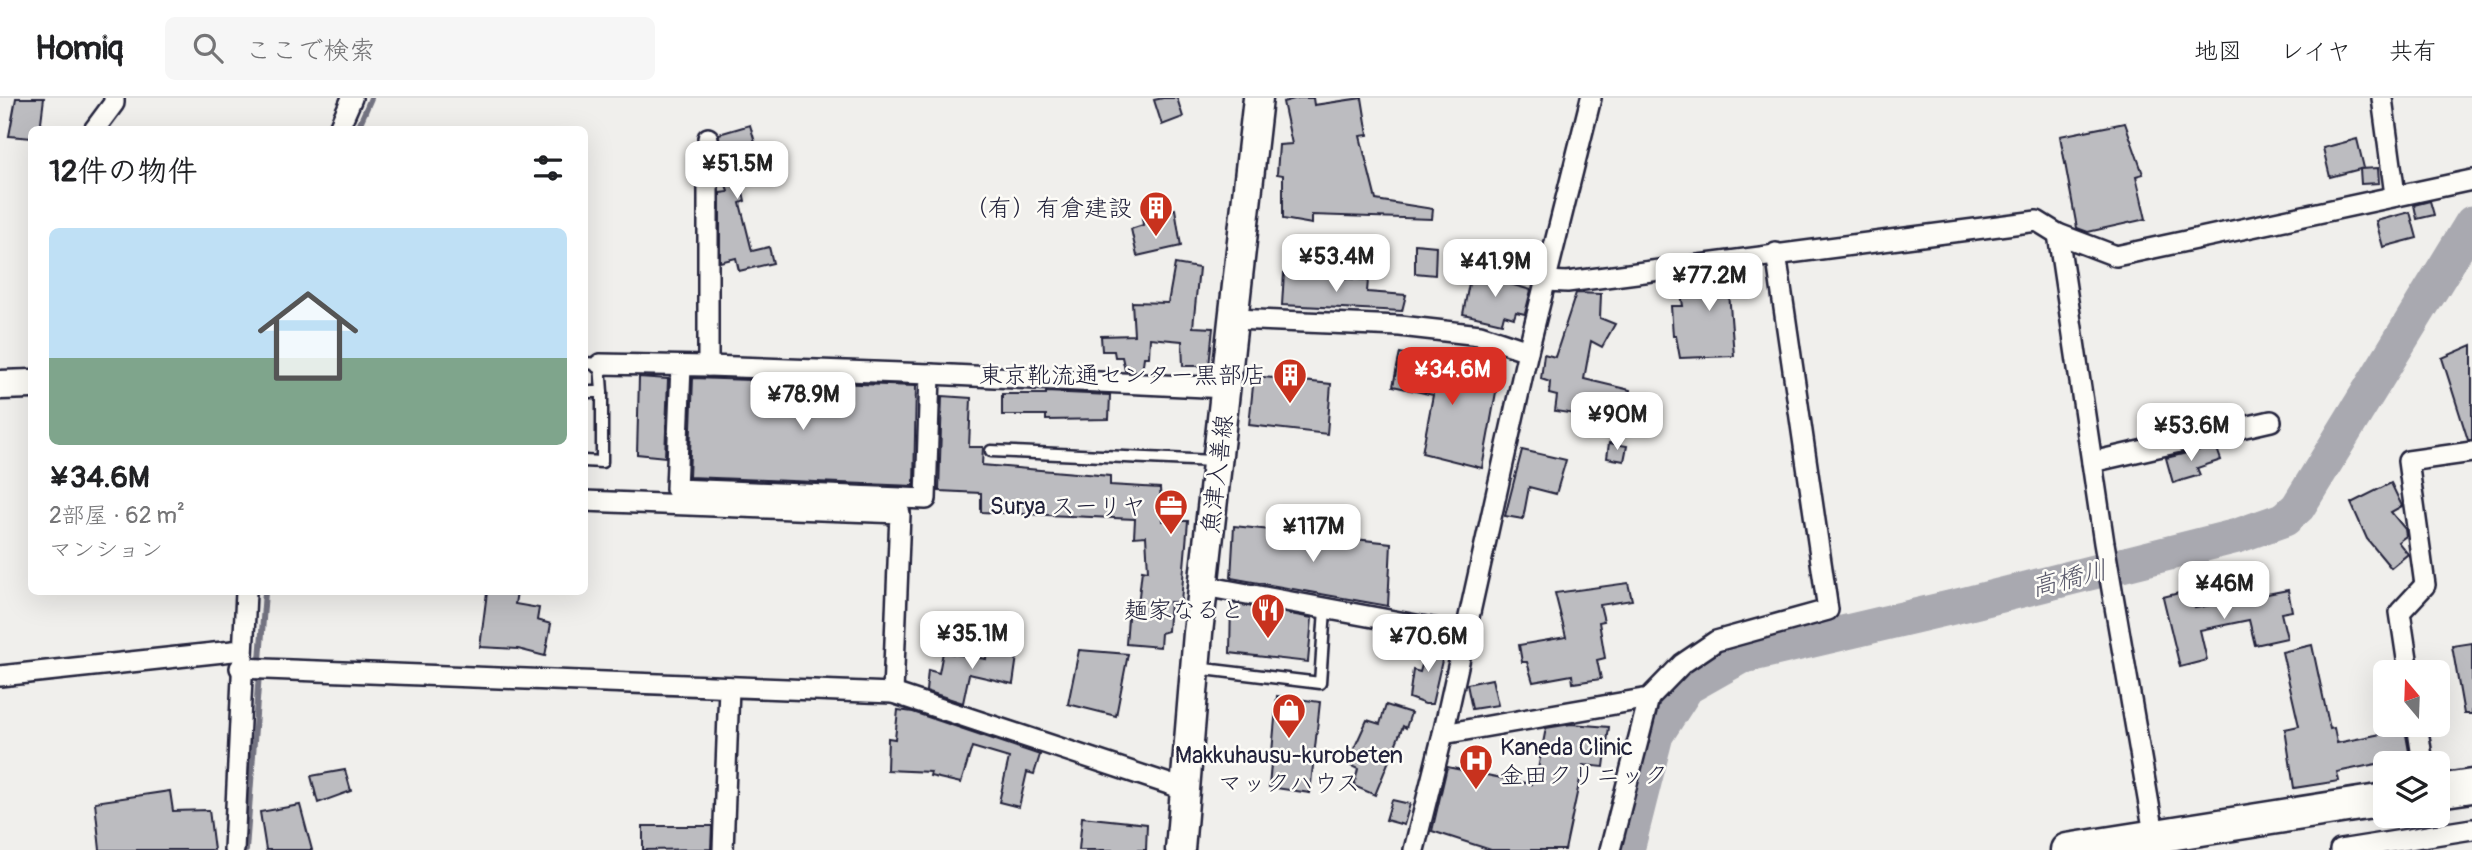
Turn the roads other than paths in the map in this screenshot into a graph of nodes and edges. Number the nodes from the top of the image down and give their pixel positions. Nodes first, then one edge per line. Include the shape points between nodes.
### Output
1 (114, 98) edge
2 (352, 98) edge
3 (1258, 98) edge
4 (1591, 98) edge
5 (2382, 98) edge
6 (97, 126) edge
7 (340, 126) edge
8 (708, 138) dead end
9 (2472, 180) edge
10 (2395, 195) junction
11 (2057, 234) junction
12 (1776, 253) junction
13 (1546, 281) junction
14 (1234, 319) junction
15 (1528, 351) junction
16 (592, 364) edge
17 (681, 366) junction
18 (708, 366) junction
19 (930, 374) junction
20 (28, 384) edge
21 (0, 386) edge
22 (1227, 388) junction
23 (588, 391) edge
24 (601, 392) junction
25 (2271, 421) dead end
26 (990, 451) dead end
27 (2472, 452) edge
28 (588, 461) edge
29 (1218, 462) junction
30 (2092, 462) junction
31 (588, 500) edge
32 (1204, 586) junction
33 (246, 595) edge
34 (1325, 609) junction
35 (1465, 634) junction
36 (241, 659) junction
37 (2407, 660) edge
38 (1196, 668) junction
39 (0, 676) edge
40 (729, 687) junction
41 (893, 694) junction
42 (1649, 698) junction
43 (1443, 734) junction
44 (2472, 786) edge
45 (1187, 790) junction
46 (2450, 790) edge
47 (2373, 802) edge
48 (2472, 829) edge
49 (2156, 843) edge
50 (234, 850) edge
51 (723, 850) edge
52 (1180, 850) edge
53 (1414, 850) edge
54 (1610, 850) edge
55 (2067, 850) edge
56 (2340, 850) edge

1 - 6 street
2 - 7 street
3 - 14 main road, 魚津入善線
4 - 13 street
5 - 10 street
8 - 18 street
9 - 10 street
10 - 11 street via 2116,256
11 - 12 street via 2037,221
11 - 30 street
12 - 13 street via 1567,282
12 - 42 street via 1828,610 1716,641 1682,664
13 - 15 street
14 - 15 street via 1480,335
14 - 22 main road, 魚津入善線
15 - 35 street
16 - 17 street
16 - 24 lane
17 - 18 street
17 - 19 street via 677,488 926,499
18 - 19 street
19 - 22 street
20 - 21 main road
22 - 29 main road, 魚津入善線
23 - 24 lane
24 - 28 lane via 602,462
25 - 30 street
26 - 29 lane
27 - 37 street via 2408,461 2425,585 2400,611
29 - 32 main road, 魚津入善線
30 - 49 street
31 - 41 street via 900,513
32 - 34 street
32 - 38 main road, 魚津入善線
33 - 36 street
34 - 35 street
34 - 38 lane via 1320,683
35 - 43 street
36 - 39 street
36 - 40 street
36 - 50 street
38 - 45 main road, 魚津入善線
40 - 41 street
40 - 51 street
41 - 45 street
42 - 43 street
42 - 54 street
43 - 53 street
44 - 46 main road
45 - 52 main road, 魚津入善線
47 - 49 main road
48 - 56 street
49 - 55 main road

